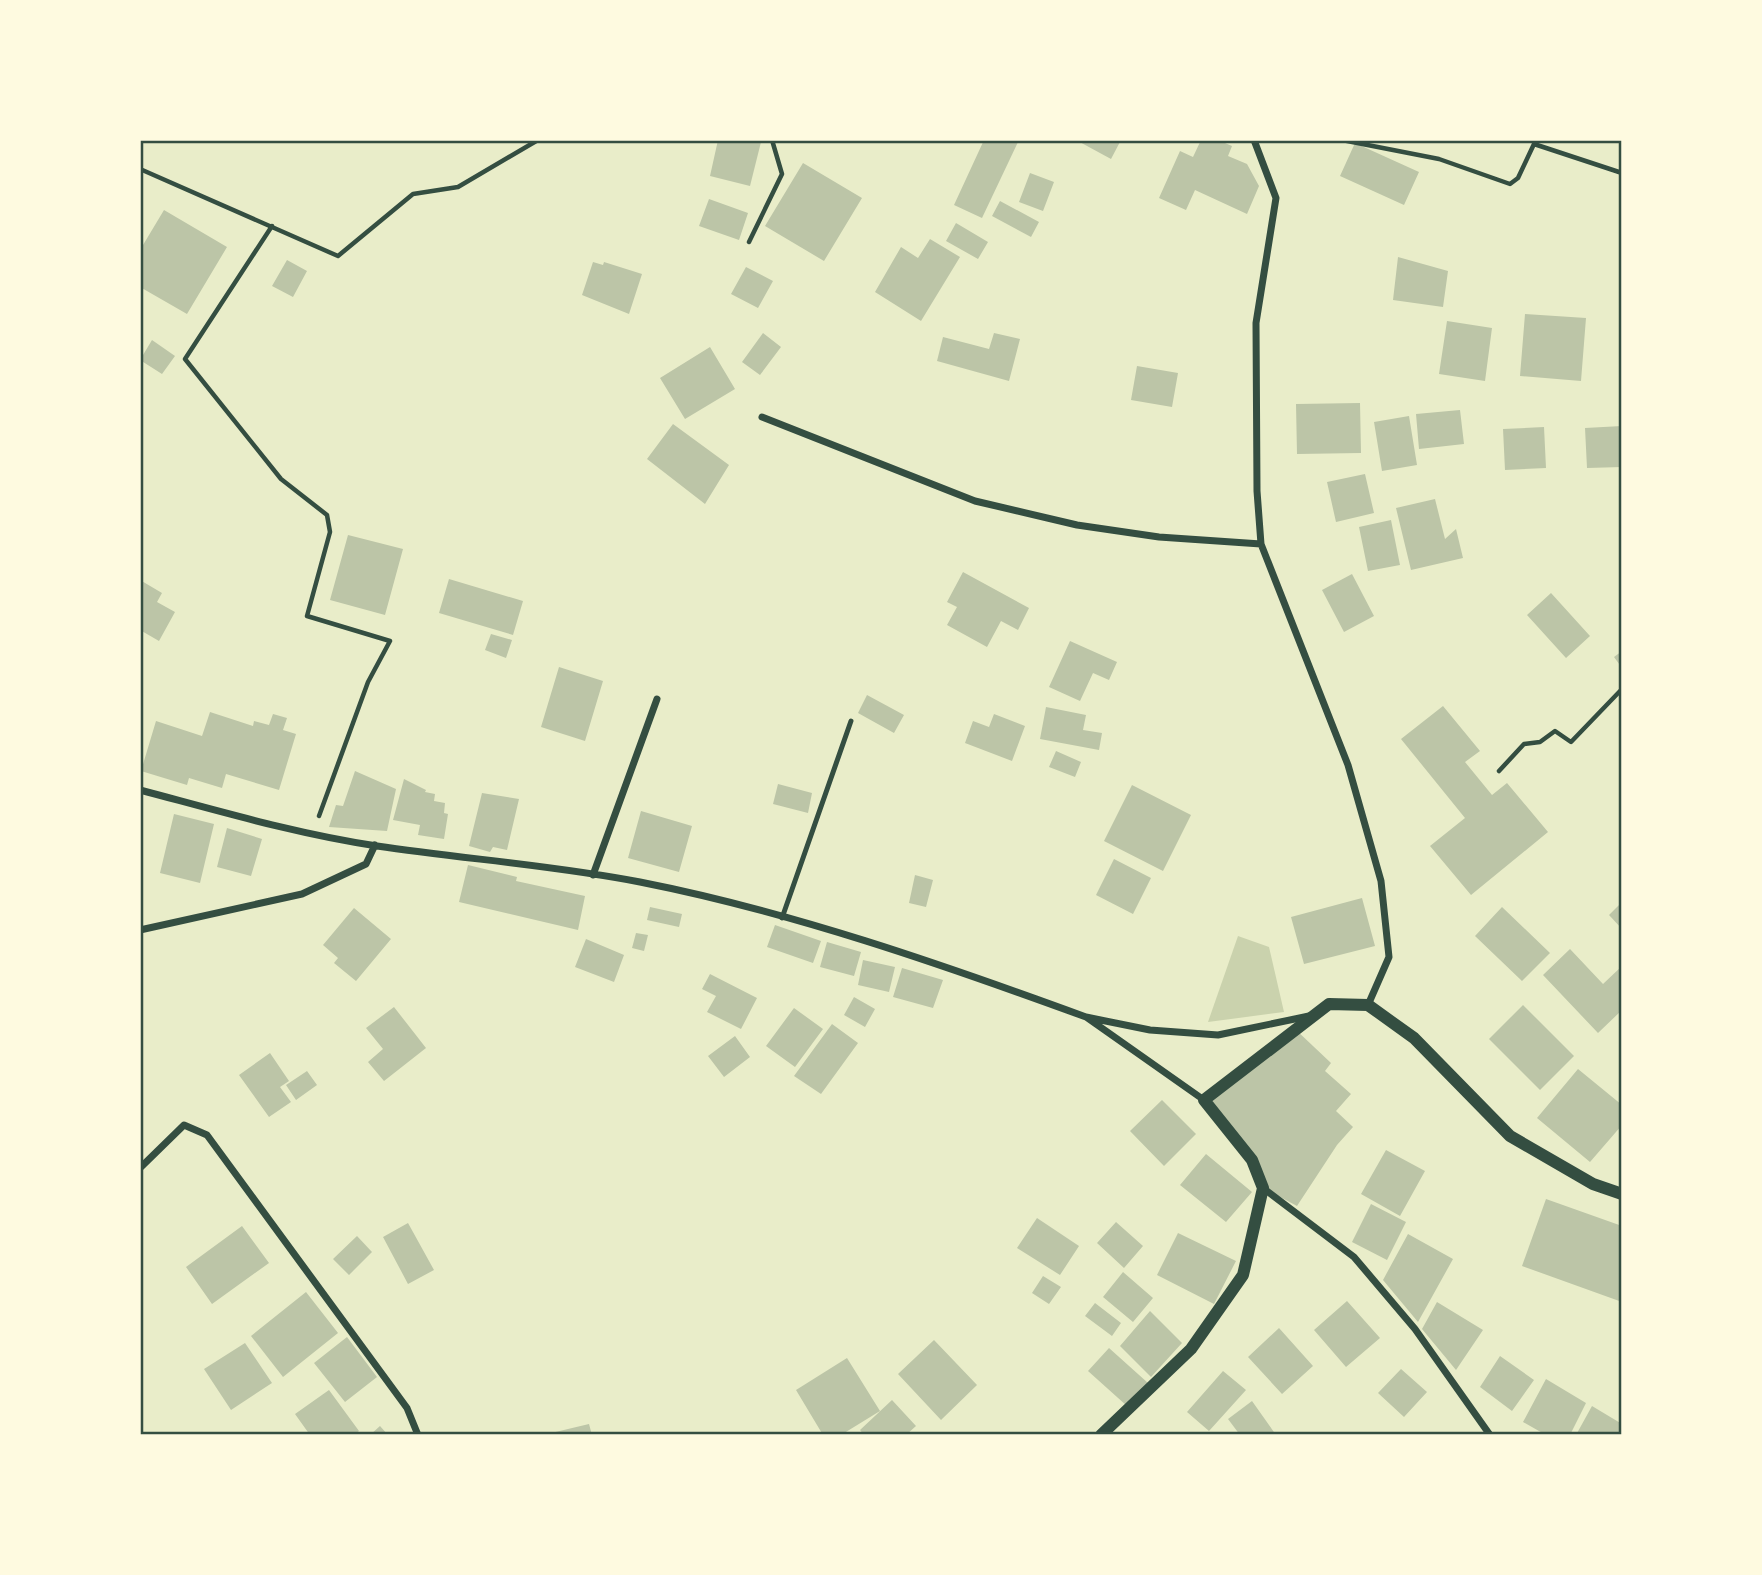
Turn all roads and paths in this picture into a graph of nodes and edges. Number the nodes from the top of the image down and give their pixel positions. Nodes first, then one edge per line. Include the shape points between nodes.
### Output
1 (538, 140) edge
2 (772, 140) edge
3 (1254, 140) edge
4 (1342, 140) edge
5 (140, 169) edge
6 (1622, 173) edge
7 (272, 226) junction
8 (749, 242) dead end
9 (762, 417) dead end
10 (1261, 544) junction
11 (1622, 689) edge
12 (657, 699) dead end
13 (851, 721) dead end
14 (1499, 771) dead end
15 (140, 790) edge
16 (313, 833) junction
17 (374, 845) junction
18 (593, 875) junction
19 (782, 918) junction
20 (140, 930) edge
21 (1368, 1005) junction
22 (1314, 1015) junction
23 (1086, 1017) junction
24 (1204, 1100) junction
25 (140, 1168) edge
26 (1263, 1188) junction
27 (1622, 1194) edge
28 (418, 1435) edge
29 (1101, 1435) edge
30 (1490, 1435) edge

1 - 7 path via 458,187 413,194 338,256
2 - 8 path via 782,174
3 - 10 street via 1276,198 1256,323
4 - 6 path via 1439,159 1510,184 1518,178 1534,144
5 - 7 path
7 - 16 path via 186,359 281,479 327,515 330,532 307,616 390,641 368,682
9 - 10 street via 975,501 1077,525
10 - 21 street via 1348,765 1381,881 1389,957
11 - 14 path via 1571,742 1555,731 1524,744
12 - 18 street
13 - 19 lane
15 - 16 street
16 - 17 street
17 - 18 street
17 - 20 street via 366,864 302,894
18 - 19 street via 640,882
19 - 23 street via 962,972
21 - 22 street via 1329,1004
21 - 27 street via 1414,1038 1510,1136 1593,1184
22 - 23 street via 1218,1035 1150,1030
22 - 24 street
23 - 24 street
24 - 26 street via 1252,1160
25 - 28 street via 184,1125 207,1135 407,1408
26 - 29 street via 1243,1275 1191,1349
26 - 30 street via 1354,1257 1415,1329

